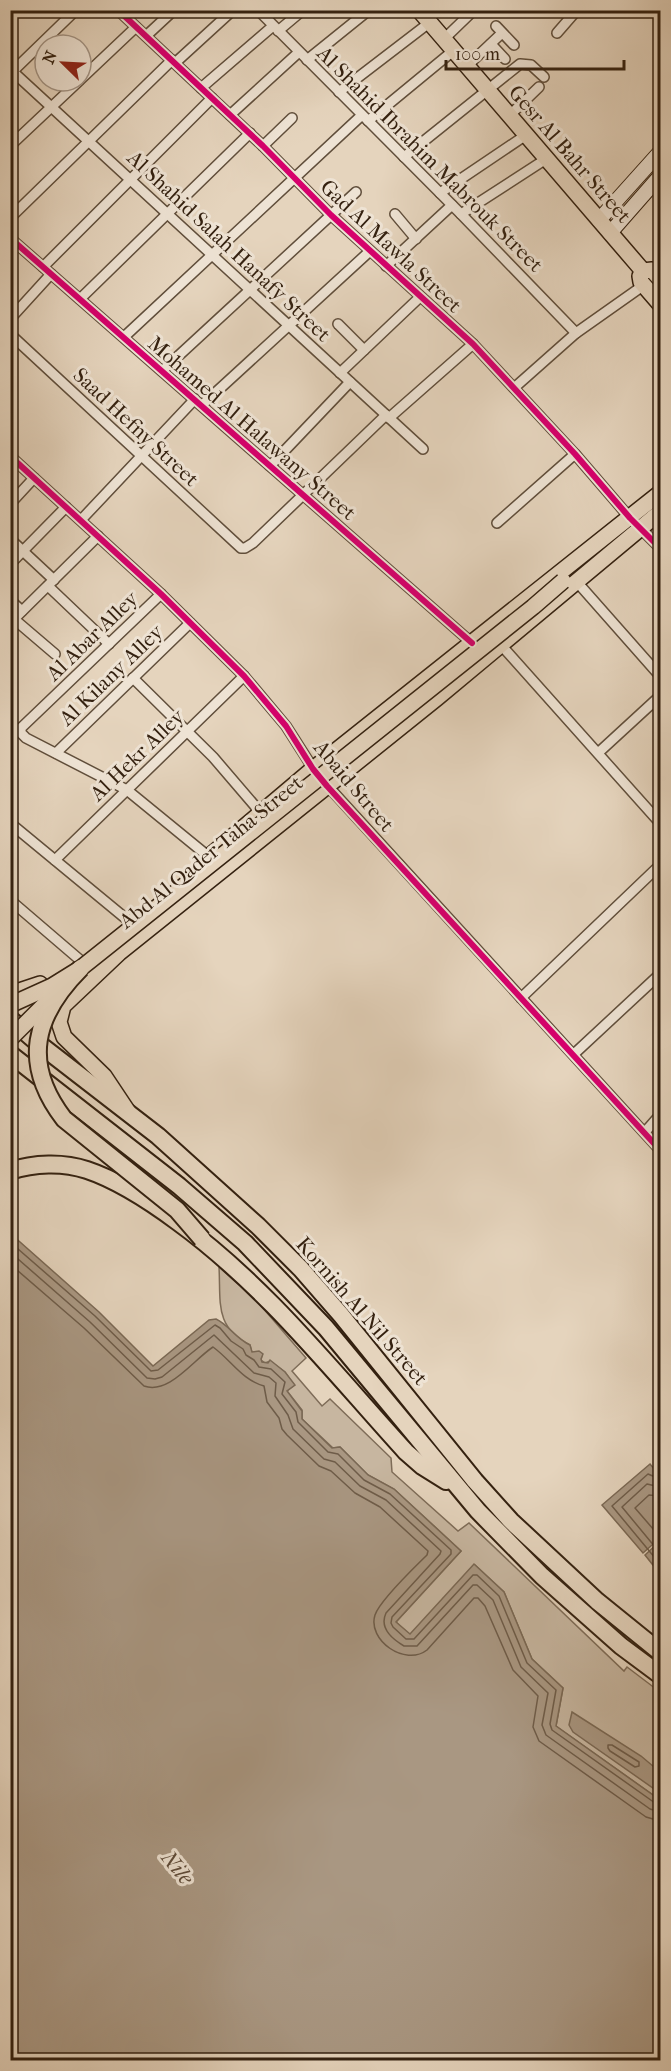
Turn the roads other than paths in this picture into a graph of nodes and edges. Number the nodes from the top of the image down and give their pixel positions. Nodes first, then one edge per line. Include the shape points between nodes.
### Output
1 (76, 10) edge
2 (118, 10) edge
3 (134, 10) edge
4 (174, 10) edge
5 (233, 10) edge
6 (258, 10) edge
7 (303, 10) edge
8 (369, 10) edge
9 (418, 10) edge
10 (474, 10) edge
11 (577, 10) edge
12 (126, 18) junction
13 (429, 23) junction
14 (136, 27) junction
15 (276, 28) junction
16 (557, 33) dead end
17 (146, 36) junction
18 (490, 44) junction
19 (448, 45) junction
20 (514, 45) dead end
21 (299, 52) junction
22 (506, 59) dead end
23 (307, 60) junction
24 (174, 62) junction
25 (466, 66) junction
26 (93, 68) edge
27 (11, 71) edge
28 (544, 77) dead end
29 (201, 87) junction
30 (539, 87) dead end
31 (487, 91) junction
32 (339, 92) junction
33 (67, 93) edge
34 (212, 98) junction
35 (52, 107) junction
36 (230, 115) junction
37 (509, 116) junction
38 (292, 118) dead end
39 (365, 118) junction
40 (250, 133) junction
41 (526, 135) junction
42 (89, 142) junction
43 (10, 146) edge
44 (263, 146) junction
45 (660, 152) edge
46 (404, 157) junction
47 (546, 159) junction
48 (660, 176) edge
49 (293, 177) junction
50 (130, 180) junction
51 (356, 192) dead end
52 (440, 193) junction
53 (452, 205) junction
54 (168, 213) junction
55 (395, 214) dead end
56 (461, 214) junction
57 (331, 215) junction
58 (10, 218) edge
59 (599, 220) junction
60 (610, 233) junction
61 (10, 238) edge
62 (416, 239) junction
63 (370, 250) junction
64 (212, 254) junction
65 (386, 266) junction
66 (43, 267) junction
67 (51, 274) junction
68 (644, 278) junction
69 (660, 279) edge
70 (250, 290) junction
71 (420, 297) junction
72 (80, 299) junction
73 (660, 304) edge
74 (10, 319) edge
75 (338, 324) dead end
76 (289, 325) junction
77 (576, 333) junction
78 (10, 334) edge
79 (124, 337) junction
80 (472, 344) junction
81 (364, 350) junction
82 (162, 371) junction
83 (340, 373) junction
84 (350, 382) junction
85 (514, 388) junction
86 (198, 402) junction
87 (388, 417) junction
88 (423, 449) dead end
89 (575, 454) junction
90 (10, 456) edge
91 (142, 456) junction
92 (270, 466) junction
93 (34, 478) junction
94 (660, 493) edge
95 (303, 495) junction
96 (10, 504) edge
97 (66, 507) junction
98 (660, 512) edge
99 (81, 520) junction
100 (497, 523) dead end
101 (635, 523) junction
102 (98, 536) junction
103 (10, 539) edge
104 (660, 548) edge
105 (23, 551) junction
106 (588, 552) junction
107 (10, 564) edge
108 (570, 582) junction
109 (51, 583) junction
110 (161, 594) junction
111 (10, 600) edge
112 (22, 611) junction
113 (12, 621) edge
114 (190, 623) junction
115 (472, 643) junction
116 (109, 644) junction
117 (501, 645) junction
118 (55, 654) dead end
119 (244, 676) junction
120 (660, 676) edge
121 (133, 678) junction
122 (660, 696) edge
123 (188, 731) junction
124 (56, 753) junction
125 (598, 753) junction
126 (313, 769) junction
127 (327, 786) junction
128 (127, 790) junction
129 (261, 813) junction
130 (660, 823) edge
131 (10, 824) edge
132 (280, 824) junction
133 (209, 857) junction
134 (55, 860) junction
135 (660, 866) edge
136 (10, 900) edge
137 (130, 922) junction
138 (80, 964) junction
139 (660, 974) edge
140 (66, 983) junction
141 (10, 994) edge
142 (521, 998) junction
143 (10, 1004) edge
144 (10, 1019) edge
145 (10, 1039) edge
146 (10, 1054) edge
147 (573, 1054) junction
148 (130, 1115) junction
149 (660, 1115) edge
150 (645, 1132) junction
151 (660, 1150) edge
152 (10, 1172) edge
153 (202, 1239) junction
154 (458, 1488) junction
155 (660, 1652) edge
156 (660, 1675) edge

1 - 27 street
2 - 12 street, Gad Al Mawla Street
3 - 12 street
4 - 17 street
5 - 24 street
6 - 15 street, Al Shahid Ibrahim Mabrouk Street
7 - 15 street
8 - 23 street
9 - 13 main road, Gesr Al Bahr Street
10 - 19 street
11 - 16 street
12 - 14 street, Gad Al Mawla Street
13 - 19 main road, Gesr Al Bahr Street
13 - 32 street
14 - 17 street, Gad Al Mawla Street
14 - 26 street
15 - 21 street, Al Shahid Ibrahim Mabrouk Street
15 - 29 street
17 - 24 street, Gad Al Mawla Street
18 - 20 street via 499,29
18 - 22 street
18 - 25 street
19 - 25 main road, Gesr Al Bahr Street
19 - 39 street
21 - 23 street, Al Shahid Ibrahim Mabrouk Street
21 - 36 street
23 - 32 street, Al Shahid Ibrahim Mabrouk Street
24 - 29 street, Gad Al Mawla Street
24 - 42 street
25 - 31 main road, Gesr Al Bahr Street
27 - 35 street, Al Shahid Salah Hanafy Street
28 - 31 street via 531,65 522,63
29 - 34 street, Gad Al Mawla Street
30 - 37 street
31 - 37 main road, Gesr Al Bahr Street
31 - 46 street
32 - 39 street, Al Shahid Ibrahim Mabrouk Street
33 - 35 street
34 - 36 street, Gad Al Mawla Street
34 - 50 street
35 - 42 street, Al Shahid Salah Hanafy Street
35 - 43 street
36 - 40 street, Gad Al Mawla Street
37 - 41 main road, Gesr Al Bahr Street
38 - 44 street
39 - 46 street, Al Shahid Ibrahim Mabrouk Street
39 - 49 street
40 - 44 street, Gad Al Mawla Street
40 - 54 street
41 - 47 main road, Gesr Al Bahr Street
41 - 52 street
42 - 50 street, Al Shahid Salah Hanafy Street
42 - 58 street
44 - 49 street, Gad Al Mawla Street
45 - 59 street
46 - 52 street, Al Shahid Ibrahim Mabrouk Street
47 - 56 street
47 - 59 main road, Gesr Al Bahr Street
48 - 60 street
49 - 57 street, Gad Al Mawla Street
49 - 64 street
50 - 54 street, Al Shahid Salah Hanafy Street
50 - 66 street
51 - 57 street
52 - 53 street, Al Shahid Ibrahim Mabrouk Street
53 - 56 street, Al Shahid Ibrahim Mabrouk Street
53 - 62 street
54 - 64 street, Al Shahid Salah Hanafy Street
54 - 72 street
55 - 62 street
56 - 77 street, Al Shahid Ibrahim Mabrouk Street
57 - 63 street, Gad Al Mawla Street
57 - 70 street
59 - 60 main road, Gesr Al Bahr Street
60 - 68 main road, Gesr Al Bahr Street
61 - 66 street, Mohamed Al Halawany Street
62 - 65 street
63 - 65 street, Gad Al Mawla Street
63 - 76 street
64 - 70 street, Al Shahid Salah Hanafy Street
64 - 79 street
65 - 71 street, Gad Al Mawla Street
66 - 67 street, Mohamed Al Halawany Street
67 - 72 street, Mohamed Al Halawany Street
67 - 74 street
68 - 69 main road, Gesr Al Bahr Street via 652,270
68 - 73 main road, Gesr Al Bahr Street
68 - 77 street
70 - 76 street, Al Shahid Salah Hanafy Street
70 - 82 street
71 - 80 street, Gad Al Mawla Street
71 - 81 street
72 - 79 street, Mohamed Al Halawany Street
75 - 81 street
76 - 83 street, Al Shahid Salah Hanafy Street
76 - 86 street
77 - 85 street
78 - 91 street, Saad Hefny Street
79 - 82 street, Mohamed Al Halawany Street
80 - 85 street, Gad Al Mawla Street
80 - 87 street
81 - 83 street
82 - 86 street, Mohamed Al Halawany Street
83 - 84 street, Al Shahid Salah Hanafy Street
84 - 87 street, Al Shahid Salah Hanafy Street
84 - 92 street
85 - 89 street, Gad Al Mawla Street
86 - 91 street
86 - 92 street, Mohamed Al Halawany Street
87 - 88 street, Al Shahid Salah Hanafy Street
87 - 95 street
89 - 100 street
89 - 101 street, Gad Al Mawla Street
90 - 93 street, Abaid Street
91 - 95 street, Saad Hefny Street via 237,546 249,546
91 - 99 street
92 - 95 street, Mohamed Al Halawany Street
93 - 96 street
93 - 97 street, Abaid Street
94 - 101 main road, Abd Al Qader Taha Street
95 - 115 street, Mohamed Al Halawany Street
97 - 99 street, Abaid Street
97 - 105 street
98 - 101 main road, Abd Al Qader Taha Street
99 - 102 street, Abaid Street
101 - 104 street, Gad Al Mawla Street
101 - 106 main road, Abd Al Qader Taha Street
101 - 108 main road, Abd Al Qader Taha Street
102 - 109 street
102 - 110 street, Abaid Street
103 - 105 street
105 - 107 street
105 - 109 street
106 - 108 main road
106 - 115 main road, Abd Al Qader Taha Street
108 - 117 main road, Abd Al Qader Taha Street
108 - 120 street
108 - 138 main road, bridge
109 - 112 street
109 - 116 street
110 - 114 street, Abaid Street
110 - 116 street, Al Abar Alley
111 - 112 street
112 - 113 street
113 - 118 street
114 - 119 street, Abaid Street
114 - 121 street, Al Kilany Alley
115 - 126 main road, Abd Al Qader Taha Street
116 - 124 street, Al Abar Alley via 21,728 23,736
117 - 125 street
117 - 127 main road, Abd Al Qader Taha Street
119 - 123 street, Al Hekr Alley
119 - 126 street, Abaid Street via 286,726
121 - 123 street
121 - 124 street, Al Kilany Alley
122 - 125 street
123 - 128 street, Al Hekr Alley
123 - 129 street
124 - 128 street
125 - 130 street
126 - 127 street, Abaid Street
126 - 129 main road, Abd Al Qader Taha Street
127 - 132 main road, Abd Al Qader Taha Street
127 - 142 street, Abaid Street
128 - 133 street
128 - 134 street, Al Hekr Alley
129 - 133 main road, Abd Al Qader Taha Street
131 - 134 street
132 - 140 main road, bridge via 256,834
132 - 148 main road, Abd Al Qader Taha Street via 119,953 63,1006 59,1022 64,1037 104,1076
133 - 137 main road, Abd Al Qader Taha Street
134 - 137 street
135 - 142 street
136 - 138 street
137 - 138 main road, Abd Al Qader Taha Street
138 - 141 main road, Abd Al Qader Taha Street
138 - 143 main road, bridge via 52,986
138 - 153 highway, bridge via 48,1008 41,1027 38,1066 43,1085 64,1119 177,1210
139 - 147 street
140 - 143 highway, bridge
140 - 145 main road, bridge
142 - 147 street, Abaid Street
144 - 148 highway, Kornish Al Nil Street
146 - 154 highway, Kornish Al Nil Street via 179,1186 245,1243 326,1329
147 - 150 street, Abaid Street
148 - 155 highway, Kornish Al Nil Street via 194,1167 301,1269 511,1521 597,1601
149 - 150 street
150 - 151 street, Abaid Street
152 - 153 highway, bridge via 42,1165 86,1170 147,1200
153 - 154 highway via 274,1305 406,1452
154 - 156 highway, Kornish Al Nil Street via 542,1576

